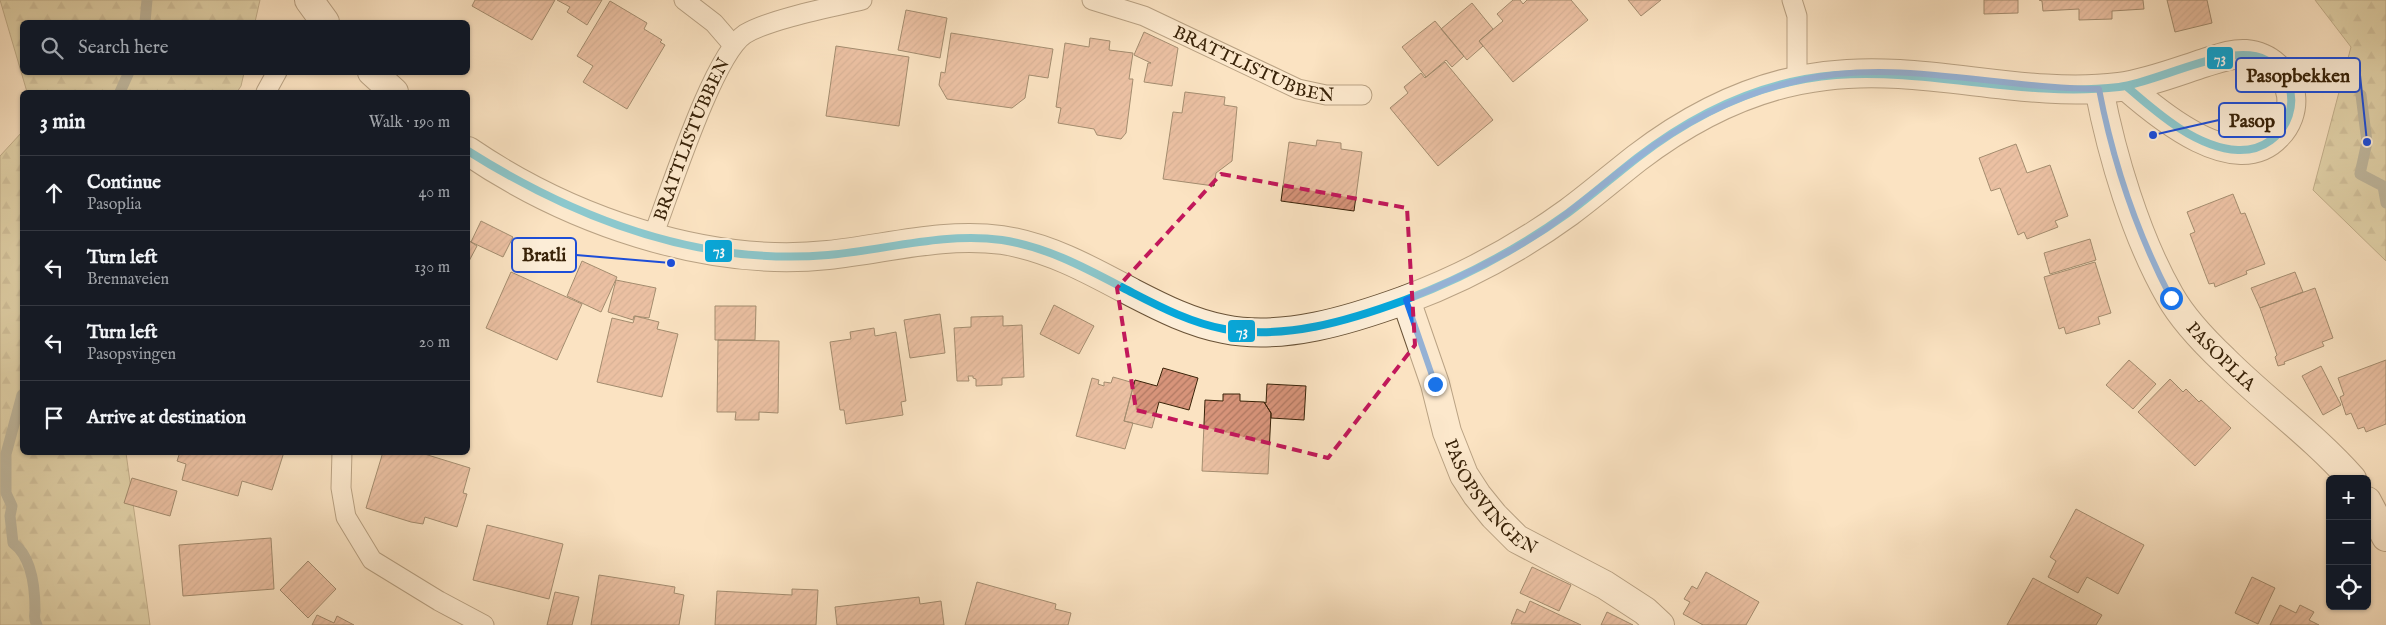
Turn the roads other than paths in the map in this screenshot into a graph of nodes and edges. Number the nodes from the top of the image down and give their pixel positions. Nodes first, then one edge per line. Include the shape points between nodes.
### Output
1 (684, 0) edge
2 (862, 0) edge
3 (1092, 0) edge
4 (1792, 0) edge
5 (733, 45) junction
6 (275, 75) edge
7 (375, 75) edge
8 (1797, 80) junction
9 (2126, 86) junction
10 (2099, 89) junction
11 (267, 90) edge
12 (392, 90) edge
13 (1362, 95) dead end
14 (470, 152) edge
15 (653, 236) junction
16 (1406, 300) junction
17 (342, 455) edge
18 (2348, 475) edge
19 (2371, 509) edge
20 (2386, 537) edge
21 (484, 625) edge
22 (1660, 625) edge

1 - 5 lane, BRATTLISTUBBEN via 714,23
2 - 5 lane, BRATTLISTUBBEN via 761,26
3 - 13 lane, BRATTLISTUBBEN via 1144,16 1298,89 1326,95
4 - 8 lane via 1797,24
5 - 15 lane, BRATTLISTUBBEN via 708,92
6 - 11 lane
7 - 12 street
8 - 10 street via 1858,73 1895,73
8 - 16 street via 1740,98 1707,113 1662,140 1574,209 1512,250 1463,277
9 - 9 street via 2152,109 2204,141 2240,151 2256,149 2273,140 2284,128 2292,108 2290,91 2280,71 2271,63 2245,54 2227,56
9 - 10 street
10 - 18 street, PASOPLIA via 2109,137 2142,238 2171,298 2222,359 2320,445
14 - 15 street via 549,198 607,222
15 - 16 street via 708,249 765,257 827,255 954,238 999,240 1045,251 1184,317 1238,332 1310,327
16 - 22 street, PASOPSVINGEN via 1435,384 1447,432 1476,496 1516,539 1619,594
17 - 21 lane via 341,488 346,516 372,560
19 - 20 street

